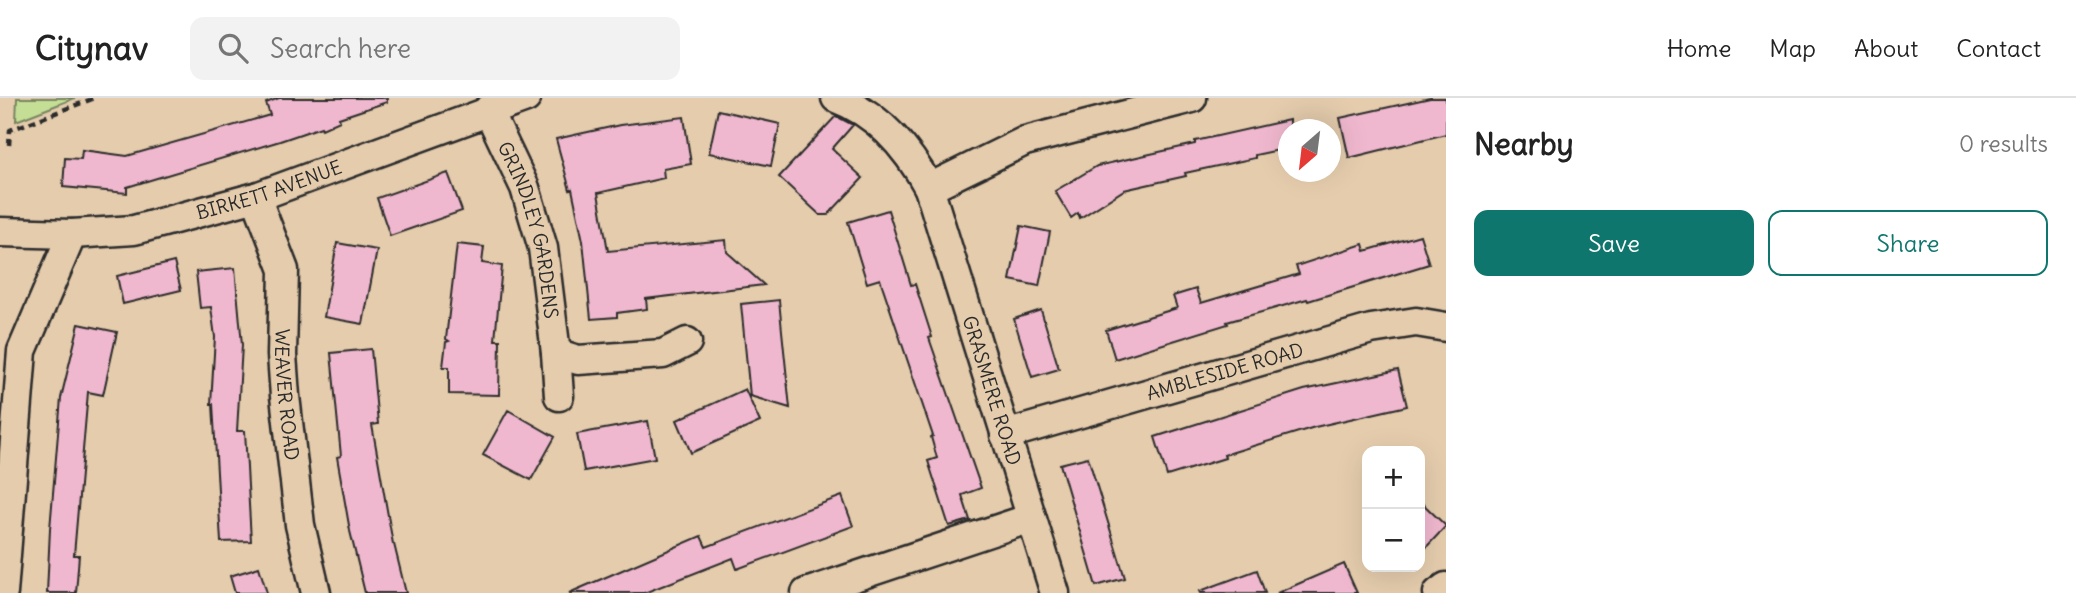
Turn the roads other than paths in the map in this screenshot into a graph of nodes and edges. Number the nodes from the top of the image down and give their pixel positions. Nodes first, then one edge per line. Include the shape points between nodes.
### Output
1 (526, 98) edge
2 (836, 98) edge
3 (1192, 98) edge
4 (488, 110) junction
5 (929, 188) junction
6 (256, 197) junction
7 (0, 232) edge
8 (72, 234) junction
9 (1446, 327) edge
10 (687, 342) dead end
11 (556, 353) junction
12 (559, 396) dead end
13 (1005, 435) junction
14 (1031, 518) junction
15 (1446, 587) edge
16 (4, 593) edge
17 (316, 593) edge
18 (806, 593) edge
19 (1055, 593) edge
20 (1438, 593) edge

1 - 4 street, BIRKETT AVENUE
2 - 5 street via 872,117 893,137
3 - 5 street via 1025,141
4 - 6 street, BIRKETT AVENUE
4 - 11 street, GRINDLEY GARDENS via 525,188 543,248
5 - 13 street, GRASMERE ROAD
6 - 8 street, BIRKETT AVENUE via 134,229
6 - 17 street, WEAVER ROAD via 284,270 285,396 300,525
7 - 8 street, BIRKETT AVENUE
8 - 16 street via 22,352
9 - 13 street, AMBLESIDE ROAD via 1416,321 1371,329
10 - 11 street via 663,354 578,360
11 - 12 street, GRINDLEY GARDENS
13 - 14 street, GRASMERE ROAD
14 - 18 street
14 - 19 street, GRASMERE ROAD
15 - 20 street

